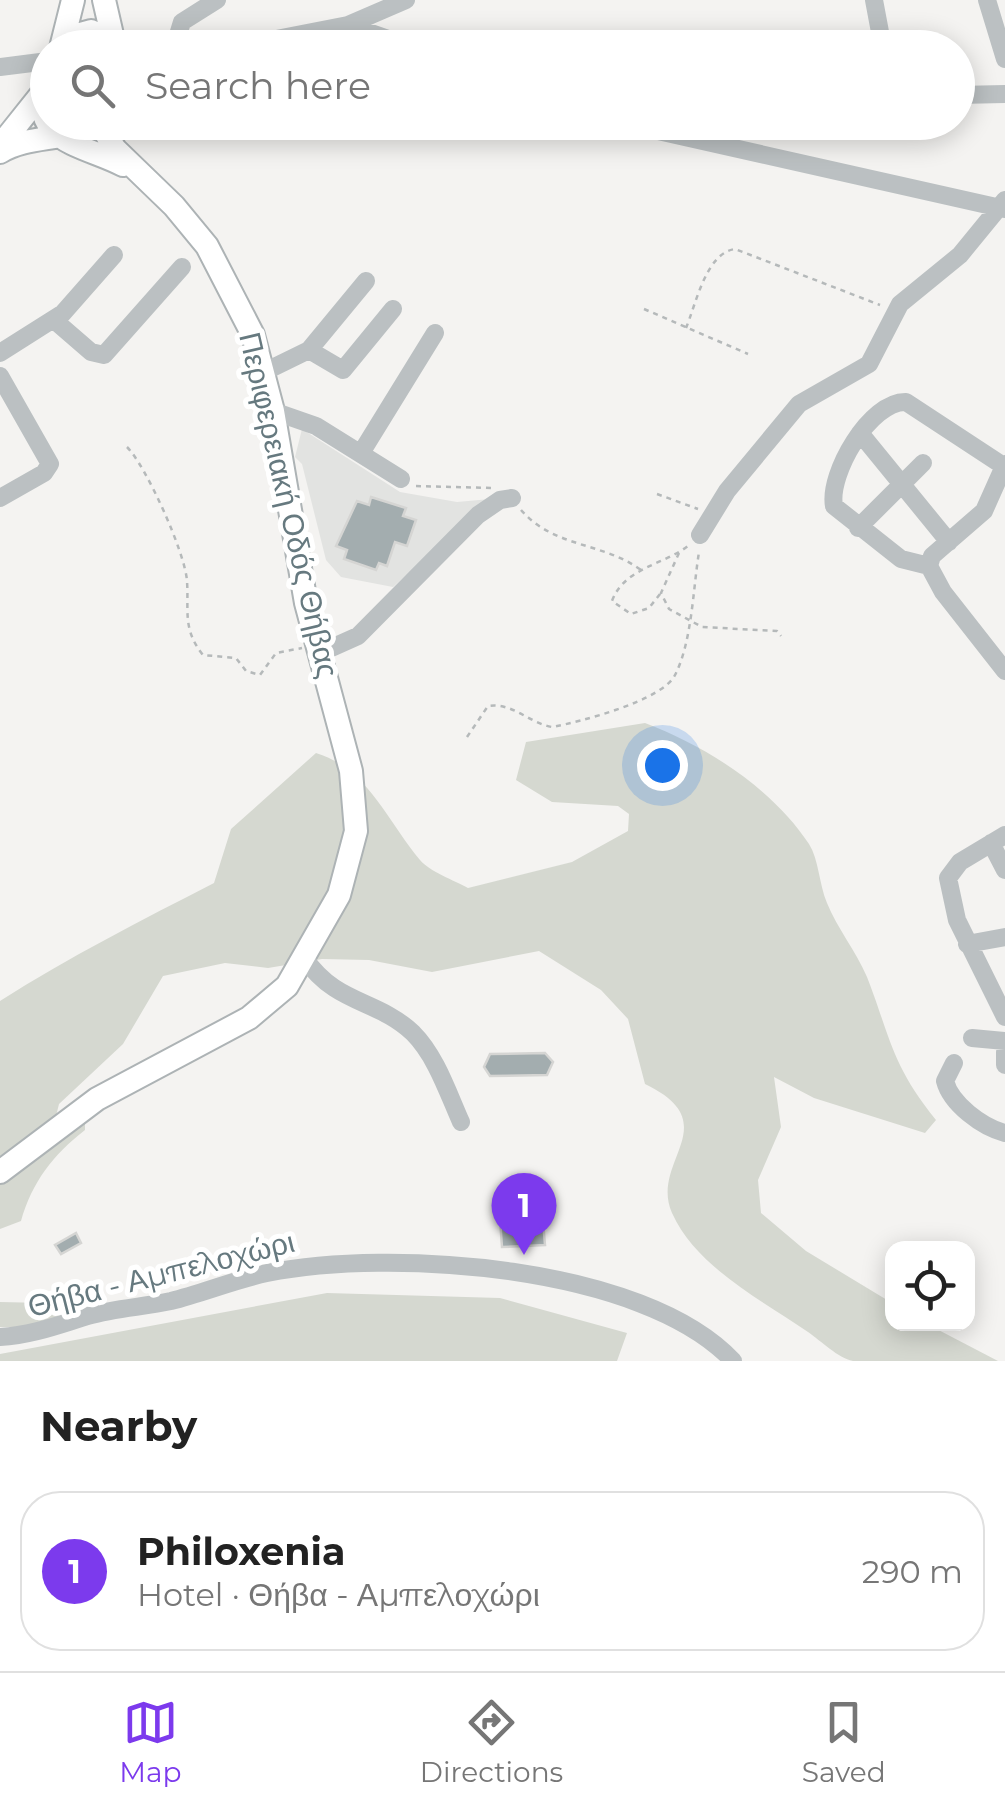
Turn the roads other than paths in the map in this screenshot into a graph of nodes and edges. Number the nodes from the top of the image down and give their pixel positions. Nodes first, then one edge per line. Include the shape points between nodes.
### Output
1 (73, 0) edge
2 (104, 0) edge
3 (217, 0) edge
4 (406, 0) edge
5 (874, 0) edge
6 (994, 10) edge
7 (348, 25) junction
8 (66, 30) edge
9 (111, 30) edge
10 (180, 30) edge
11 (322, 30) edge
12 (362, 30) edge
13 (879, 30) edge
14 (1005, 59) edge
15 (30, 63) edge
16 (0, 67) edge
17 (1005, 94) edge
18 (975, 95) edge
19 (30, 109) edge
20 (30, 138) edge
21 (68, 140) edge
22 (108, 140) edge
23 (700, 140) edge
24 (0, 150) edge
25 (144, 176) junction
26 (1002, 206) edge
27 (114, 255) dead end
28 (182, 268) dead end
29 (366, 281) dead end
30 (393, 309) dead end
31 (54, 320) junction
32 (435, 333) dead end
33 (310, 350) junction
34 (0, 353) edge
35 (264, 372) junction
36 (0, 376) edge
37 (274, 411) junction
38 (860, 433) junction
39 (361, 453) junction
40 (923, 463) dead end
41 (1005, 466) edge
42 (401, 479) road end
43 (902, 485) junction
44 (0, 498) edge
45 (512, 498) road end
46 (858, 528) junction
47 (700, 535) road end
48 (949, 542) junction
49 (929, 566) junction
50 (319, 649) junction
51 (1005, 671) edge
52 (998, 839) edge
53 (1005, 870) edge
54 (1005, 937) edge
55 (967, 944) junction
56 (305, 960) junction
57 (287, 986) junction
58 (332, 989) junction
59 (1005, 1017) edge
60 (972, 1038) dead end
61 (1005, 1042) edge
62 (1005, 1052) edge
63 (954, 1063) dead end
64 (1005, 1065) edge
65 (461, 1122) dead end
66 (1005, 1133) edge
67 (0, 1172) edge
68 (0, 1337) edge
69 (733, 1361) edge

1 - 8 main road
2 - 9 main road
3 - 10 street
4 - 7 street
5 - 13 street
6 - 14 street
7 - 11 street
7 - 12 street
15 - 16 street
17 - 18 street
19 - 24 main road
20 - 24 main road
21 - 25 main road, Περιφερειακή Οδός Θήβας
22 - 25 main road, Περιφερειακή Οδός Θήβας
23 - 26 street
25 - 35 main road, Περιφερειακή Οδός Θήβας via 206,246 241,307
26 - 47 street via 960,255 900,304 869,364 799,404
27 - 31 street
28 - 31 street via 104,355
29 - 33 street
30 - 33 street via 343,370
31 - 34 street
32 - 39 street
33 - 35 street
35 - 37 main road, Περιφερειακή Οδός Θήβας
36 - 44 street via 50,464
37 - 39 street
37 - 50 main road, Περιφερειακή Οδός Θήβας
38 - 41 street via 884,405 906,402
38 - 43 street
38 - 46 street via 831,492 834,506
39 - 42 street
40 - 43 street
41 - 48 street via 984,511
43 - 46 street
43 - 48 street
45 - 50 street via 478,515 349,644
46 - 49 street via 901,559
48 - 49 street
49 - 51 street
50 - 56 main road, Περιφερειακή Οδός Θήβας via 350,770 356,831 343,885
52 - 53 street
52 - 55 street via 960,862 948,878
54 - 55 street
55 - 59 street
56 - 57 main road, Περιφερειακή Οδός Θήβας
56 - 58 street
57 - 58 street
57 - 67 main road, Περιφερειακή Οδός Θήβας via 249,1018 97,1099
58 - 65 street via 412,1032
60 - 61 street
62 - 64 street
63 - 66 street via 944,1081 954,1099
68 - 69 street, Θήβα - Αμπελοχώρι via 29,1336 270,1273 373,1263 538,1277 602,1290 681,1320

